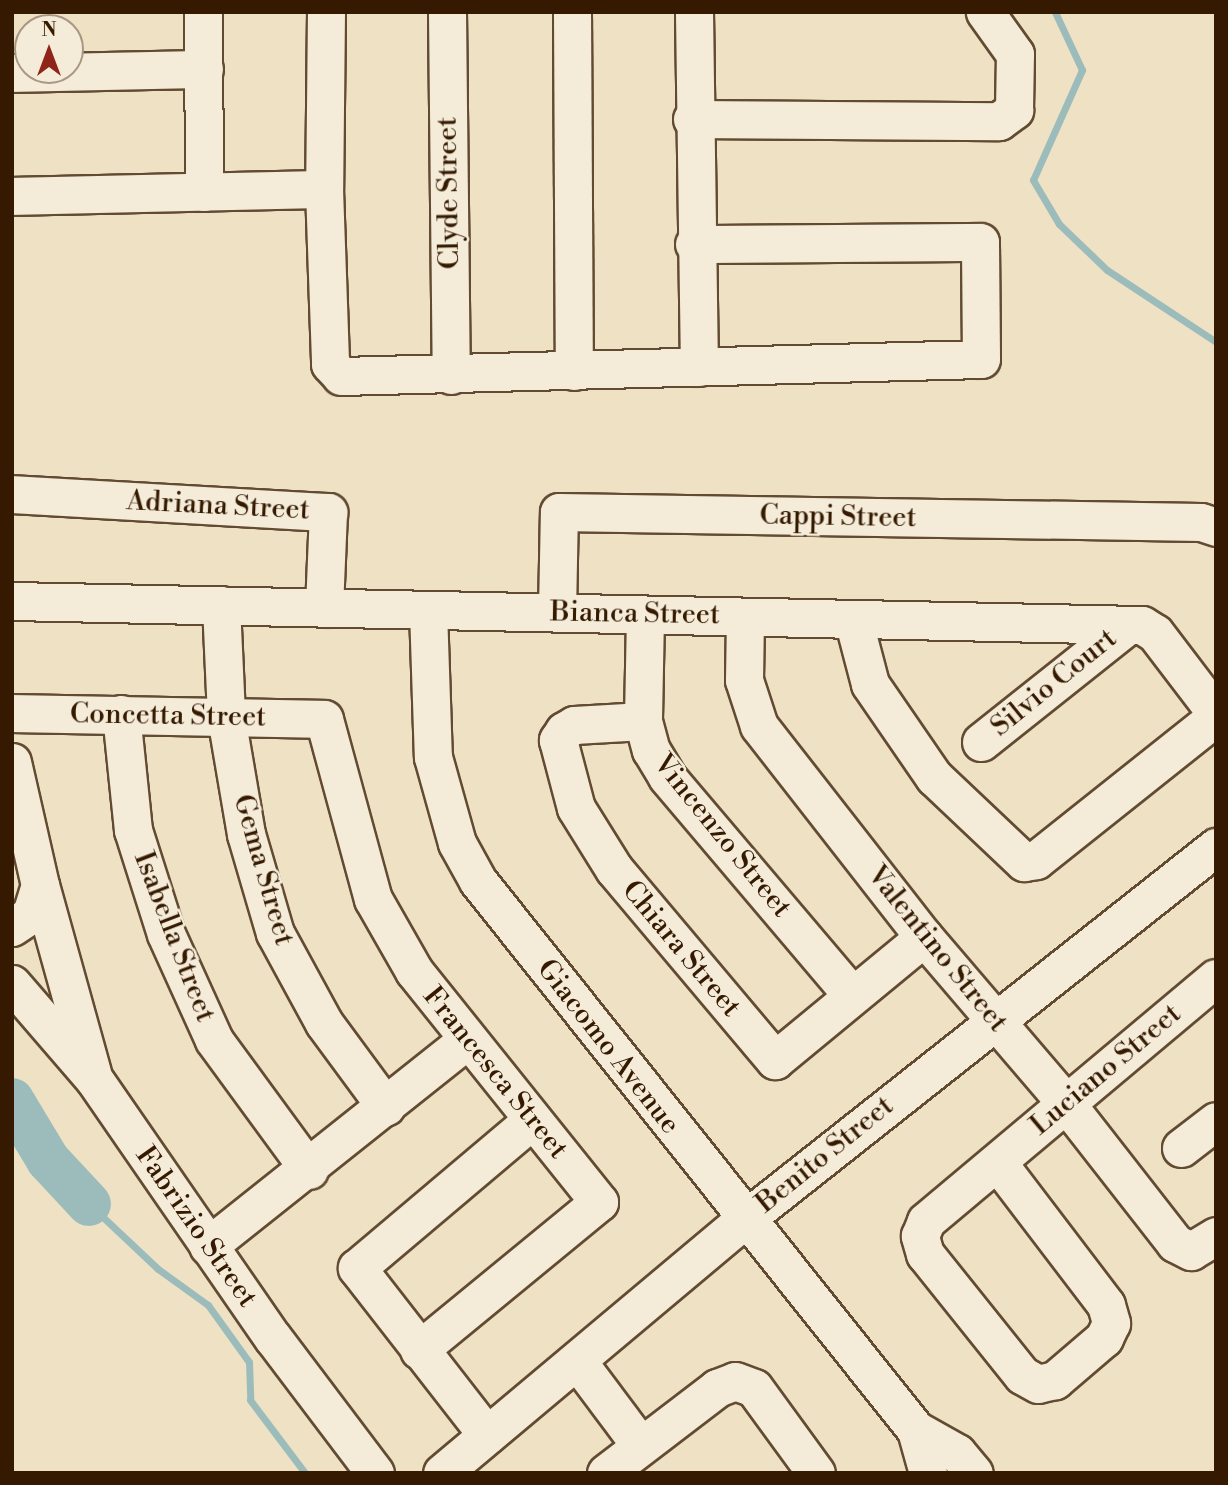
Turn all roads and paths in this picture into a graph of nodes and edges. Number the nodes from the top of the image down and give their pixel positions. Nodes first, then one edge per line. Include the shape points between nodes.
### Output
1 (203, 12) edge
2 (326, 12) edge
3 (447, 12) edge
4 (572, 12) edge
5 (694, 12) edge
6 (985, 12) edge
7 (204, 69) junction
8 (12, 73) edge
9 (692, 119) junction
10 (324, 189) junction
11 (204, 192) junction
12 (12, 196) edge
13 (694, 244) junction
14 (699, 367) junction
15 (574, 371) junction
16 (451, 375) junction
17 (12, 494) edge
18 (1216, 527) edge
19 (12, 601) edge
20 (221, 605) junction
21 (324, 608) junction
22 (428, 610) junction
23 (557, 612) junction
24 (645, 615) junction
25 (745, 617) junction
26 (853, 619) junction
27 (1128, 625) junction
28 (12, 713) edge
29 (121, 715) junction
30 (1216, 715) edge
31 (226, 717) junction
32 (324, 719) joint
33 (643, 722) junction
34 (981, 742) dead end
35 (12, 762) edge
36 (1216, 847) edge
37 (40, 886) junction
38 (12, 927) edge
39 (924, 937) junction
40 (1216, 978) edge
41 (12, 984) edge
42 (852, 995) junction
43 (993, 1019) junction
44 (466, 1041) junction
45 (94, 1079) junction
46 (1065, 1102) junction
47 (386, 1107) junction
48 (531, 1121) junction
49 (1216, 1121) edge
50 (1181, 1148) dead end
51 (998, 1163) junction
52 (309, 1170) junction
53 (744, 1220) junction
54 (1203, 1243) edge
55 (208, 1246) junction
56 (419, 1350) junction
57 (578, 1362) junction
58 (916, 1430) junction
59 (487, 1435) junction
60 (640, 1445) junction
61 (798, 1466) edge
62 (375, 1473) edge
63 (442, 1473) edge
64 (606, 1473) edge
65 (928, 1473) edge
66 (974, 1473) edge

1 - 7 street
2 - 10 street
3 - 16 street, Clyde Street
4 - 15 street
5 - 9 street
6 - 9 street via 1015,54 1014,110 999,121
7 - 8 street
7 - 11 street
9 - 13 street
10 - 11 street
10 - 16 street via 330,364 341,376
11 - 12 street
13 - 14 street
13 - 14 street via 980,242 981,359
14 - 15 street
15 - 16 street
17 - 21 street, Adriana Street via 328,512
18 - 23 street, Cappi Street via 1201,522 559,512
19 - 20 street, Bianca Street
20 - 21 street, Bianca Street
20 - 31 street, Gema Street
21 - 22 street, Bianca Street
22 - 23 street, Bianca Street
22 - 53 street, Giacomo Avenue via 433,757 457,843 478,881
23 - 24 street, Bianca Street
24 - 25 street, Bianca Street
24 - 33 street, Vincenzo Street
25 - 26 street, Bianca Street
25 - 39 street, Valentino Street via 744,680 760,726
26 - 27 street, Bianca Street
26 - 30 street via 870,684 934,777 1024,862 1036,860
27 - 30 street, Bianca Street via 1142,625 1155,633
27 - 34 street, Silvio Court
28 - 29 street, Concetta Street
29 - 31 street, Concetta Street
29 - 52 street, Isabella Street via 133,830 166,934 214,1040
31 - 32 street, Concetta Street
31 - 47 street, Gema Street via 246,834 275,933 324,1023
32 - 44 street, Francesca Street via 373,899 414,971
33 - 42 street, Vincenzo Street via 651,750 667,777
33 - 42 street, Chiara Street via 574,725 558,740 576,808 614,869 775,1060
35 - 37 street
36 - 43 street, Benito Street
37 - 38 street via 31,914
37 - 45 street
39 - 42 street, Chiara Street
39 - 43 street, Valentino Street
40 - 46 street, Luciano Street
41 - 45 street, Fabrizio Street
43 - 46 street, Valentino Street
43 - 53 street, Benito Street
44 - 47 street
44 - 48 street, Francesca Street
45 - 55 street, Fabrizio Street
46 - 51 street, Luciano Street
46 - 54 street, Valentino Street via 1175,1243
47 - 52 street
48 - 56 street via 357,1268
48 - 56 street, Francesca Street via 599,1202
49 - 50 street
51 - 51 street, Luciano Street via 926,1221 920,1236 925,1254 1022,1375 1038,1384 1055,1380 1104,1338 1111,1323 1106,1305
52 - 55 street
53 - 57 street, Benito Street
53 - 58 street, Giacomo Avenue
55 - 62 street, Fabrizio Street
56 - 59 street
57 - 59 street, Benito Street
57 - 60 street
58 - 65 street, Giacomo Avenue
58 - 66 street, Giacomo Avenue via 957,1453
59 - 63 street, Benito Street
60 - 61 street via 717,1388 735,1381 754,1388
60 - 64 street

